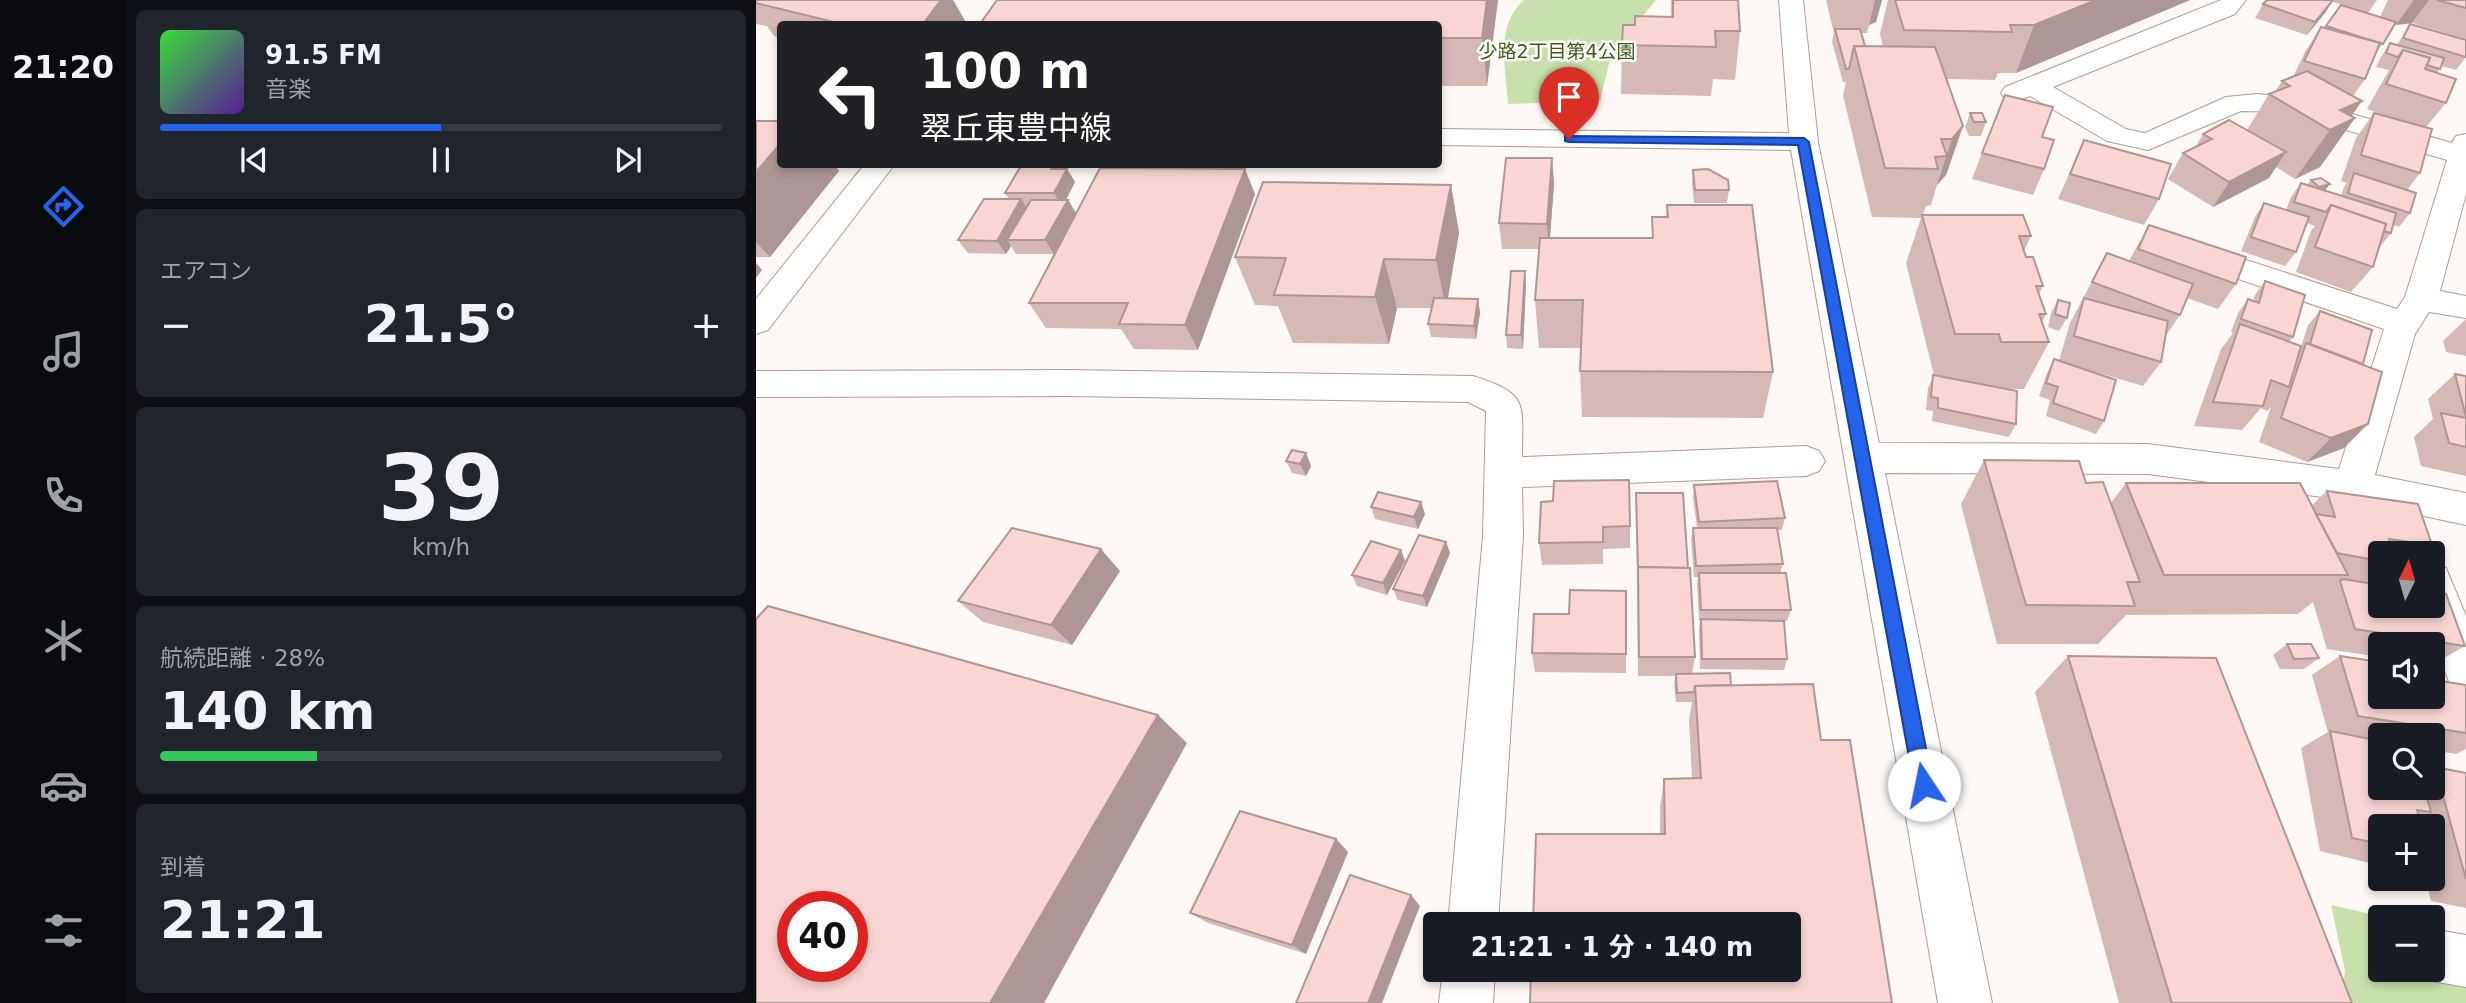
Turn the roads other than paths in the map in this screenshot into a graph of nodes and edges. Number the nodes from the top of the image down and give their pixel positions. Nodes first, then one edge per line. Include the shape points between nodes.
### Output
1 (1791, 0) edge
2 (2234, 0) edge
3 (1442, 137) edge
4 (1804, 142) junction
5 (2463, 157) edge
6 (878, 168) edge
7 (2165, 244) edge
8 (2466, 307) edge
9 (2412, 311) junction
10 (756, 322) edge
11 (756, 384) edge
12 (1862, 458) junction
13 (1806, 461) dead end
14 (1504, 473) junction
15 (2353, 486) junction
16 (2466, 509) edge
17 (2445, 616) edge
18 (2466, 673) edge
19 (1474, 912) edge
20 (2445, 957) edge
21 (2466, 961) edge
22 (1468, 982) edge
23 (1466, 1003) edge
24 (1965, 1003) edge

1 - 4 street
2 - 5 street via 2226,9 2021,90 2116,135 2148,142 2236,103 2257,102 2287,104
3 - 4 street
4 - 12 street
5 - 9 street
6 - 10 street
7 - 9 street
8 - 9 street
9 - 15 street
11 - 14 street via 1473,389 1504,404
12 - 15 street via 2148,459
12 - 24 street
13 - 14 street
14 - 19 street
15 - 16 street via 2408,513
17 - 18 street
20 - 21 street
22 - 23 street

